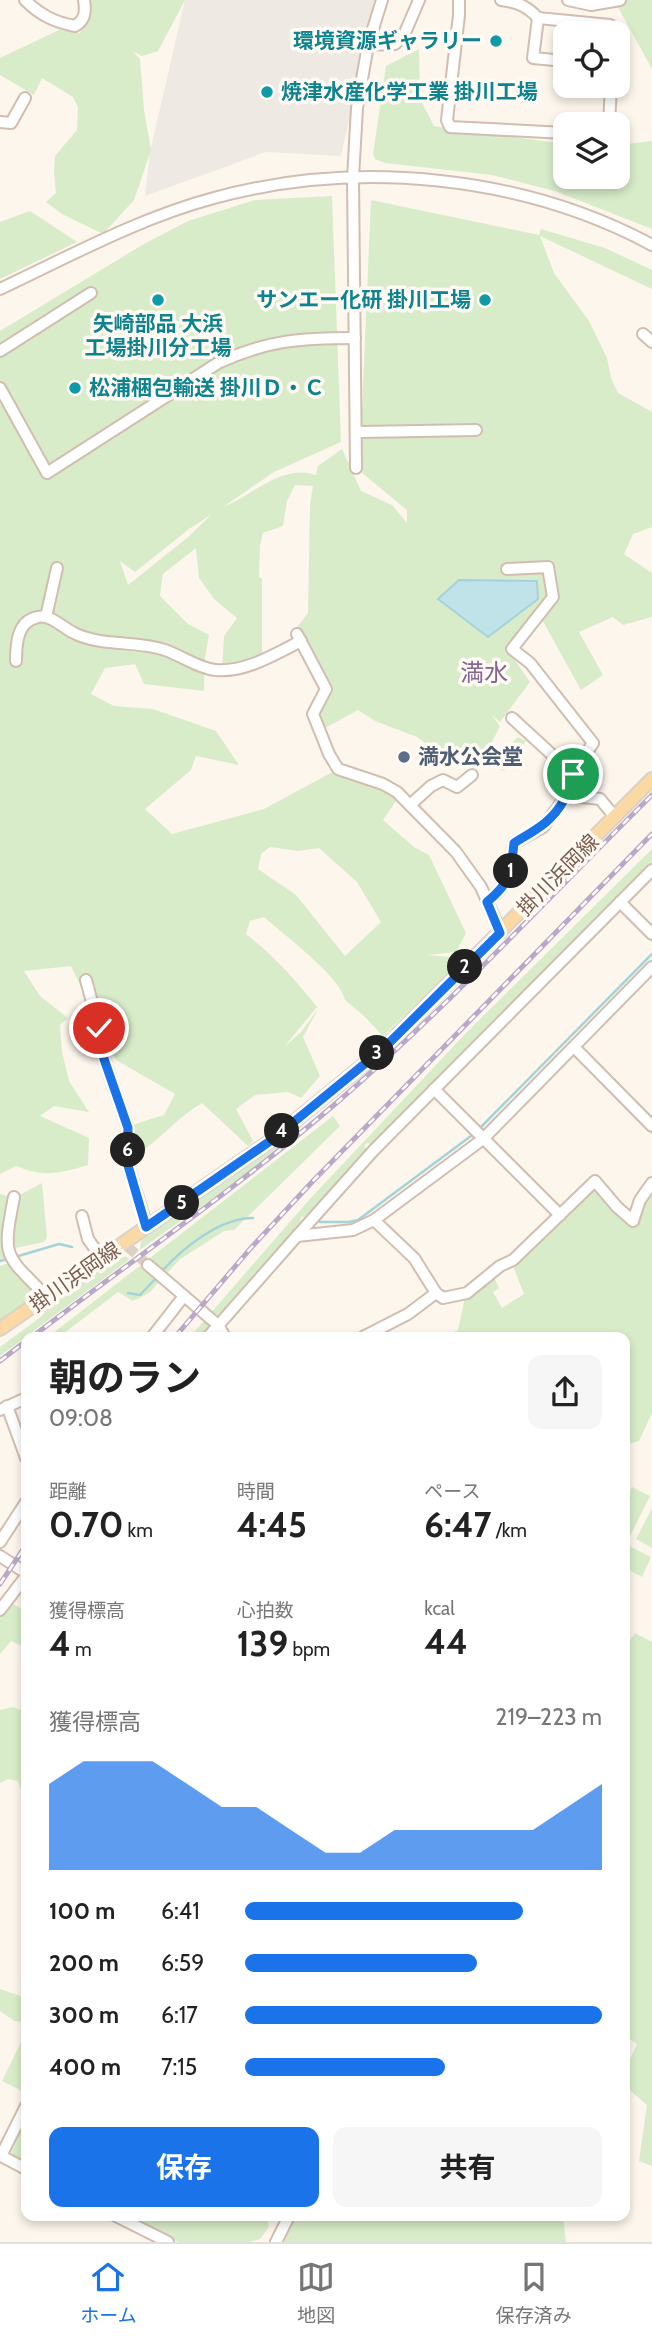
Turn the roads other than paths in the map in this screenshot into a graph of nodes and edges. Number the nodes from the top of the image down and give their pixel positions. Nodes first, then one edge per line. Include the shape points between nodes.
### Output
1 (25, 0) edge
2 (84, 0) edge
3 (382, 0) edge
4 (419, 0) edge
5 (458, 0) edge
6 (501, 0) edge
7 (568, 0) edge
8 (620, 0) edge
9 (538, 18) junction
10 (565, 21) edge
11 (368, 46) junction
12 (553, 60) edge
13 (25, 98) dead end
14 (0, 122) edge
15 (553, 132) edge
16 (352, 178) junction
17 (652, 246) edge
18 (0, 289) edge
19 (91, 293) dead end
20 (355, 338) junction
21 (0, 351) edge
22 (0, 388) edge
23 (356, 430) junction
24 (476, 430) dead end
25 (356, 468) dead end
26 (57, 568) dead end
27 (507, 569) dead end
28 (46, 617) junction
29 (16, 661) dead end
30 (512, 718) dead end
31 (573, 774) junction
32 (472, 775) dead end
33 (652, 779) edge
34 (565, 798) junction
35 (410, 805) junction
36 (615, 817) junction
37 (652, 870) edge
38 (487, 902) junction
39 (620, 902) junction
40 (500, 933) junction
41 (652, 934) edge
42 (652, 967) edge
43 (86, 980) dead end
44 (574, 1047) junction
45 (434, 1089) junction
46 (652, 1126) edge
47 (483, 1139) junction
48 (652, 1183) edge
49 (14, 1197) dead end
50 (559, 1215) junction
51 (82, 1216) dead end
52 (374, 1220) junction
53 (146, 1227) junction
54 (300, 1232) junction
55 (102, 1259) junction
56 (151, 1268) tunnel mouth
57 (436, 1293) junction
58 (184, 1296) junction
59 (47, 1297) junction
60 (218, 1325) junction
61 (0, 1329) edge
62 (156, 1332) edge
63 (212, 1332) edge
64 (222, 1332) edge
65 (373, 1332) edge
66 (21, 1400) edge
67 (3, 1408) edge
68 (21, 1447) edge
69 (21, 1510) edge
70 (0, 1542) edge
71 (0, 1556) edge
72 (21, 1571) edge
73 (21, 1581) edge
74 (0, 1610) edge
75 (21, 2116) edge
76 (0, 2157) edge
77 (21, 2167) edge
78 (126, 2221) edge
79 (286, 2221) edge
80 (168, 2242) edge
81 (276, 2242) edge

1 - 2 street via 54,23 75,26 82,22
3 - 11 street
4 - 11 street via 404,35 395,44
5 - 15 street via 450,127
6 - 9 street via 516,2
7 - 8 street via 591,5
9 - 10 street
9 - 12 street via 533,58
11 - 16 street
13 - 14 street via 11,123
16 - 17 street via 416,179 514,194 615,227
16 - 18 street via 270,186 160,215
16 - 20 street
19 - 21 street
20 - 22 street via 296,339 246,350 218,363 47,473
20 - 23 street
23 - 24 street
23 - 25 street
26 - 28 street
27 - 31 street via 548,567 553,597 512,649 530,663 593,743
28 - 29 street via 30,620 23,628 17,638
28 - 35 street via 85,638 165,650 214,670 262,660 299,638 326,689 313,714 338,769 383,784
30 - 31 street
31 - 34 street
32 - 35 street via 457,787 443,780
33 - 36 main road, 掛川浜岡線
34 - 36 street via 600,799
34 - 38 street via 543,827 514,843 511,875
35 - 38 street via 456,852
36 - 40 main road, 掛川浜岡線
37 - 39 street
38 - 40 street
39 - 41 street
39 - 45 street
40 - 53 main road, 掛川浜岡線 via 384,1048 273,1139
42 - 44 street
43 - 53 street via 104,1059 128,1128 127,1162
44 - 46 street
44 - 47 street
45 - 47 street
45 - 54 street
47 - 50 street
47 - 52 street
48 - 50 street via 633,1221 595,1181
49 - 59 street via 6,1236 11,1258
50 - 57 street via 513,1260 467,1293 443,1298
51 - 55 street via 88,1239
52 - 54 street via 353,1230
52 - 57 street via 414,1258
53 - 55 main road, 掛川浜岡線
54 - 60 street
55 - 59 main road, 掛川浜岡線
56 - 58 street
57 - 65 street
58 - 60 street
58 - 62 street
59 - 61 main road, 掛川浜岡線
60 - 63 street
60 - 64 street
66 - 67 street
67 - 68 street
69 - 70 street
71 - 72 street
73 - 74 street
75 - 76 street
76 - 77 street
78 - 80 street
79 - 81 street

